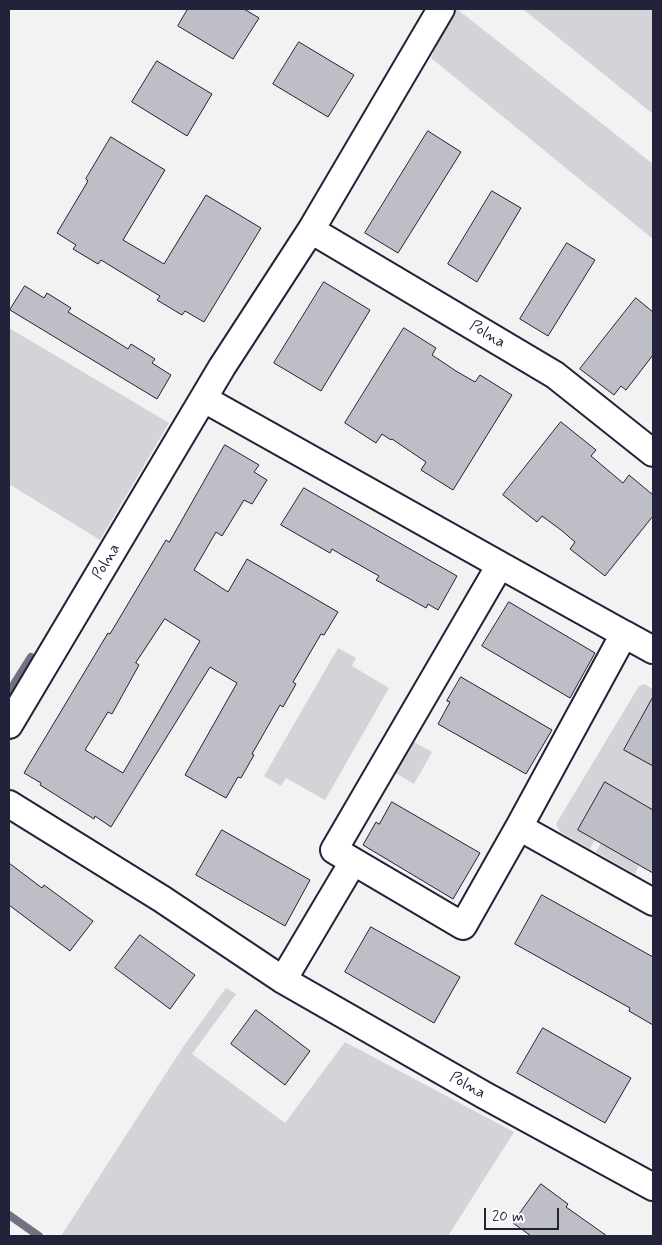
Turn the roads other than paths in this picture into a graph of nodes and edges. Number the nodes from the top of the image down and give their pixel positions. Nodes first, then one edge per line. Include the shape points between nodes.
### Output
1 (441, 9) edge
2 (311, 230) junction
3 (204, 399) junction
4 (653, 453) edge
5 (500, 565) junction
6 (624, 634) junction
7 (653, 650) edge
8 (9, 725) edge
9 (9, 804) edge
10 (519, 827) junction
11 (353, 862) junction
12 (653, 902) edge
13 (283, 980) junction
14 (653, 1187) edge

1 - 2 street, Polna
2 - 3 street, Polna
2 - 4 street, Polna via 555,375
3 - 5 street
3 - 8 street, Polna
5 - 6 street
5 - 11 street via 334,850
6 - 7 street
6 - 10 street
9 - 13 street, Polna via 162,899
10 - 11 street via 463,926
10 - 12 street
11 - 13 street
13 - 14 street, Polna

